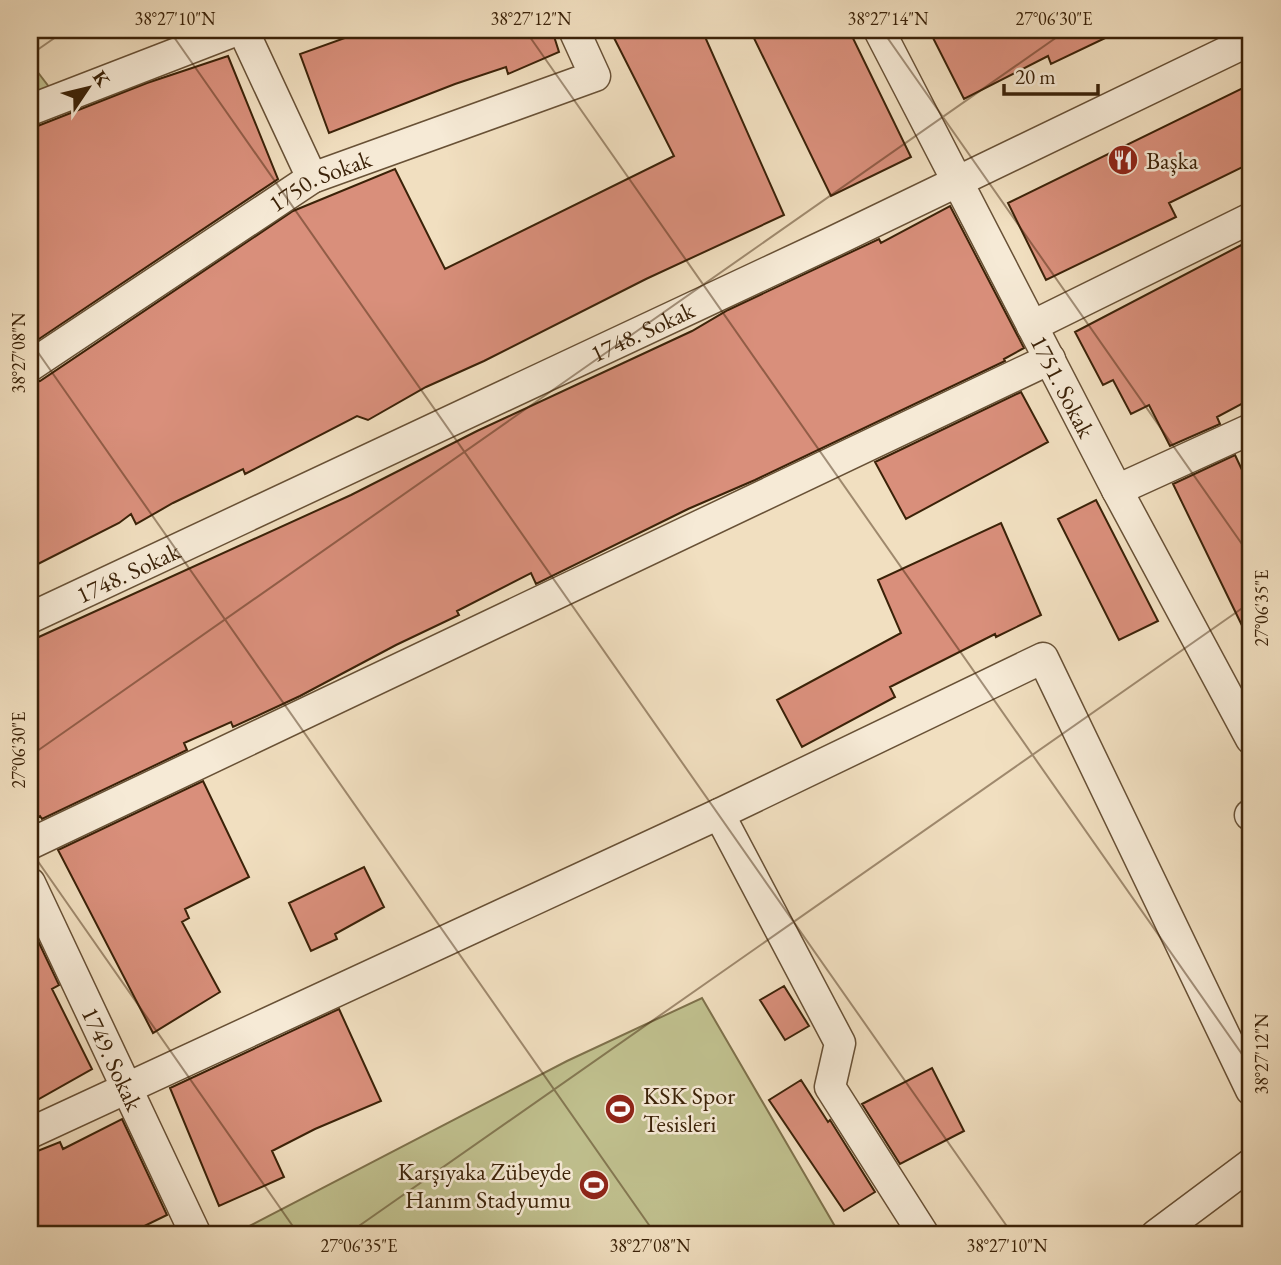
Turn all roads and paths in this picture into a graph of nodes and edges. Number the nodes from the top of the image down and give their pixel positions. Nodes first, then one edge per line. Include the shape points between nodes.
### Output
1 (237, 30) edge
2 (243, 30) edge
3 (574, 30) edge
4 (879, 30) edge
5 (1251, 40) edge
6 (30, 110) edge
7 (312, 178) junction
8 (958, 182) junction
9 (1251, 218) edge
10 (1032, 326) junction
11 (1050, 359) junction
12 (30, 366) edge
13 (1249, 436) edge
14 (1117, 490) junction
15 (30, 618) edge
16 (1251, 739) edge
17 (719, 814) junction
18 (30, 844) edge
19 (30, 883) edge
20 (127, 1088) junction
21 (1251, 1090) edge
22 (30, 1133) edge
23 (1251, 1164) edge
24 (196, 1235) edge
25 (924, 1235) edge
26 (1156, 1235) edge

1 - 6 street
2 - 7 street
3 - 7 street, 1750. Sokak via 595,76
4 - 8 street, 1751. Sokak
5 - 8 street, 1748. Sokak
7 - 12 street, 1750. Sokak
8 - 10 street, 1751. Sokak
8 - 15 street, 1748. Sokak
9 - 10 street
10 - 11 street, 1751. Sokak
11 - 14 street, 1751. Sokak
11 - 18 street
13 - 14 street
14 - 16 street, 1751. Sokak
17 - 20 street
17 - 21 street via 1043,658
17 - 25 street via 840,1043 830,1087
19 - 20 street, 1749. Sokak
20 - 22 street
20 - 24 street, 1749. Sokak
23 - 26 street

